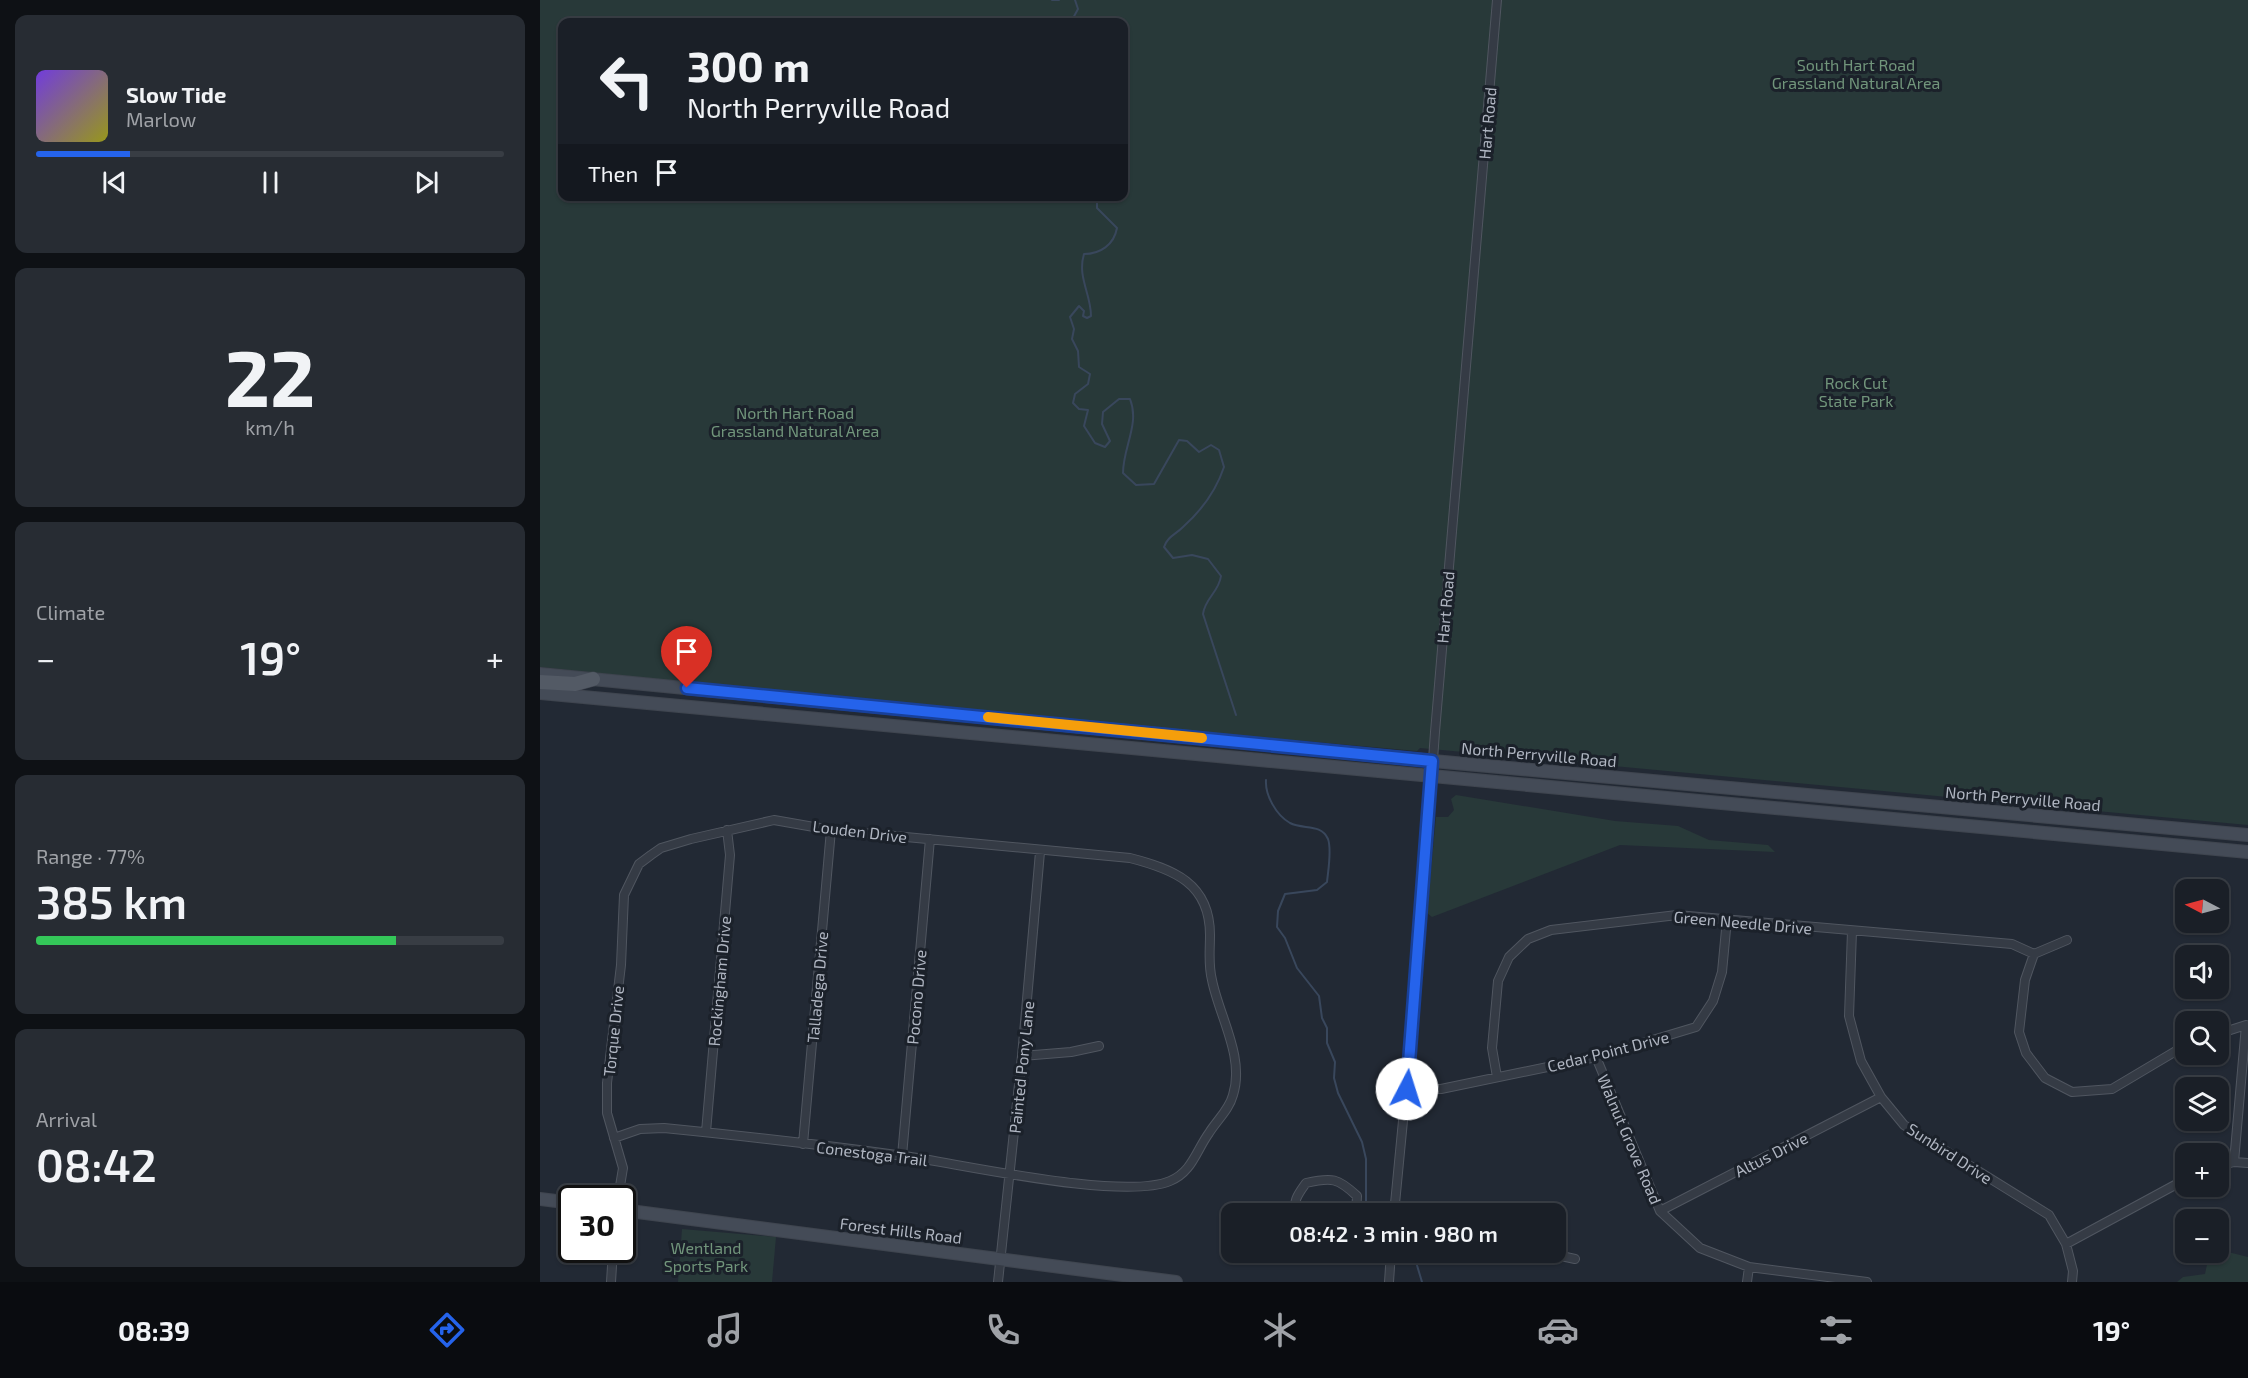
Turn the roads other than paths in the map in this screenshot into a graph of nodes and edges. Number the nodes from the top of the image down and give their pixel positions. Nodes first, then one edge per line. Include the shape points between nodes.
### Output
1 (1497, 0) edge
2 (540, 674) edge
3 (593, 679) junction
4 (540, 682) edge
5 (540, 693) edge
6 (1432, 761) junction
7 (1432, 776) junction
8 (727, 830) junction
9 (831, 830) junction
10 (2248, 835) edge
11 (930, 839) junction
12 (1040, 852) junction
13 (2248, 852) edge
14 (639, 864) joint
15 (1727, 919) junction
16 (1852, 932) junction
17 (2067, 940) dead end
18 (2034, 954) junction
19 (2229, 1030) edge
20 (1099, 1046) dead end
21 (2175, 1052) edge
22 (1022, 1056) junction
23 (1596, 1057) junction
24 (1497, 1077) junction
25 (1407, 1089) junction
26 (1881, 1097) junction
27 (706, 1132) junction
28 (614, 1138) junction
29 (803, 1144) junction
30 (902, 1156) junction
31 (2234, 1162) junction
32 (2229, 1163) edge
33 (2248, 1163) edge
34 (1010, 1173) junction
35 (620, 1185) edge
36 (2175, 1185) edge
37 (1130, 1187) joint
38 (540, 1199) edge
39 (558, 1201) edge
40 (1295, 1203) edge
41 (1357, 1203) edge
42 (1395, 1203) edge
43 (1660, 1211) junction
44 (636, 1212) edge
45 (2066, 1244) junction
46 (1566, 1257) edge
47 (1001, 1259) junction
48 (1575, 1259) dead end
49 (612, 1263) edge
50 (1390, 1263) edge
51 (1749, 1267) junction
52 (611, 1282) edge
53 (998, 1282) edge
54 (1176, 1282) edge
55 (1389, 1282) edge
56 (1747, 1282) edge
57 (1867, 1282) edge
58 (2072, 1282) edge

1 - 6 street, Hart Road
2 - 3 main road, North Perryville Road
3 - 4 main road via 575,684
3 - 6 main road, North Perryville Road
5 - 7 main road, North Perryville Road
6 - 7 street, Hart Road
6 - 10 main road, North Perryville Road
7 - 13 main road, North Perryville Road
7 - 25 street, Hart Road
8 - 9 street, Louden Drive via 774,820
8 - 14 street, Louden Drive via 661,848
8 - 27 street, Rockingham Drive via 730,855
9 - 11 street, Louden Drive
9 - 29 street, Talladega Drive
11 - 12 street, Louden Drive
11 - 30 street, Pocono Drive
12 - 22 street, Painted Pony Lane
12 - 37 street, Louden Drive via 1130,858 1159,865 1199,891 1208,911 1209,965 1232,1045 1233,1096 1185,1171 1153,1186
14 - 28 street, Torque Drive via 624,895 621,965 607,1083 607,1113
15 - 16 street, Green Needle Drive
15 - 23 street, Cedar Point Drive via 1722,972 1713,1001 1696,1027
15 - 24 street, Green Needle Drive via 1677,915 1551,930 1528,939 1509,957 1498,981 1492,1048
16 - 18 street, Green Needle Drive via 2012,944
16 - 26 street, Sunbird Drive via 1849,1016 1862,1061
17 - 18 street
18 - 21 street via 2025,980 2019,1032 2026,1053 2045,1078 2072,1092 2112,1089
19 - 31 street via 2246,1025
20 - 22 street
22 - 34 street, Painted Pony Lane
23 - 24 street, Cedar Point Drive
23 - 43 street, Walnut Grove Road
24 - 25 street, Cedar Point Drive via 1441,1089
25 - 42 street, Hart Road
26 - 43 street, Altus Drive
26 - 45 street, Sunbird Drive via 1904,1125 2049,1215
27 - 28 street, Conestoga Trail via 652,1129
27 - 29 street, Conestoga Trail
28 - 35 street, Torque Drive via 623,1168
29 - 30 street, Conestoga Trail
30 - 34 street, Conestoga Trail
31 - 32 street
31 - 33 street
34 - 37 street, Conestoga Trail
34 - 47 street, Painted Pony Lane
36 - 45 street
38 - 39 main road
40 - 41 street via 1306,1183 1322,1179 1341,1181 1357,1196
43 - 51 street, Walnut Grove Road via 1700,1248
44 - 47 main road, Forest Hills Road
45 - 58 street, Sunbird Drive
46 - 48 street
47 - 53 street, Painted Pony Lane
47 - 54 main road, Forest Hills Road
49 - 52 street
50 - 55 street
51 - 56 street
51 - 57 street, Walnut Grove Road

